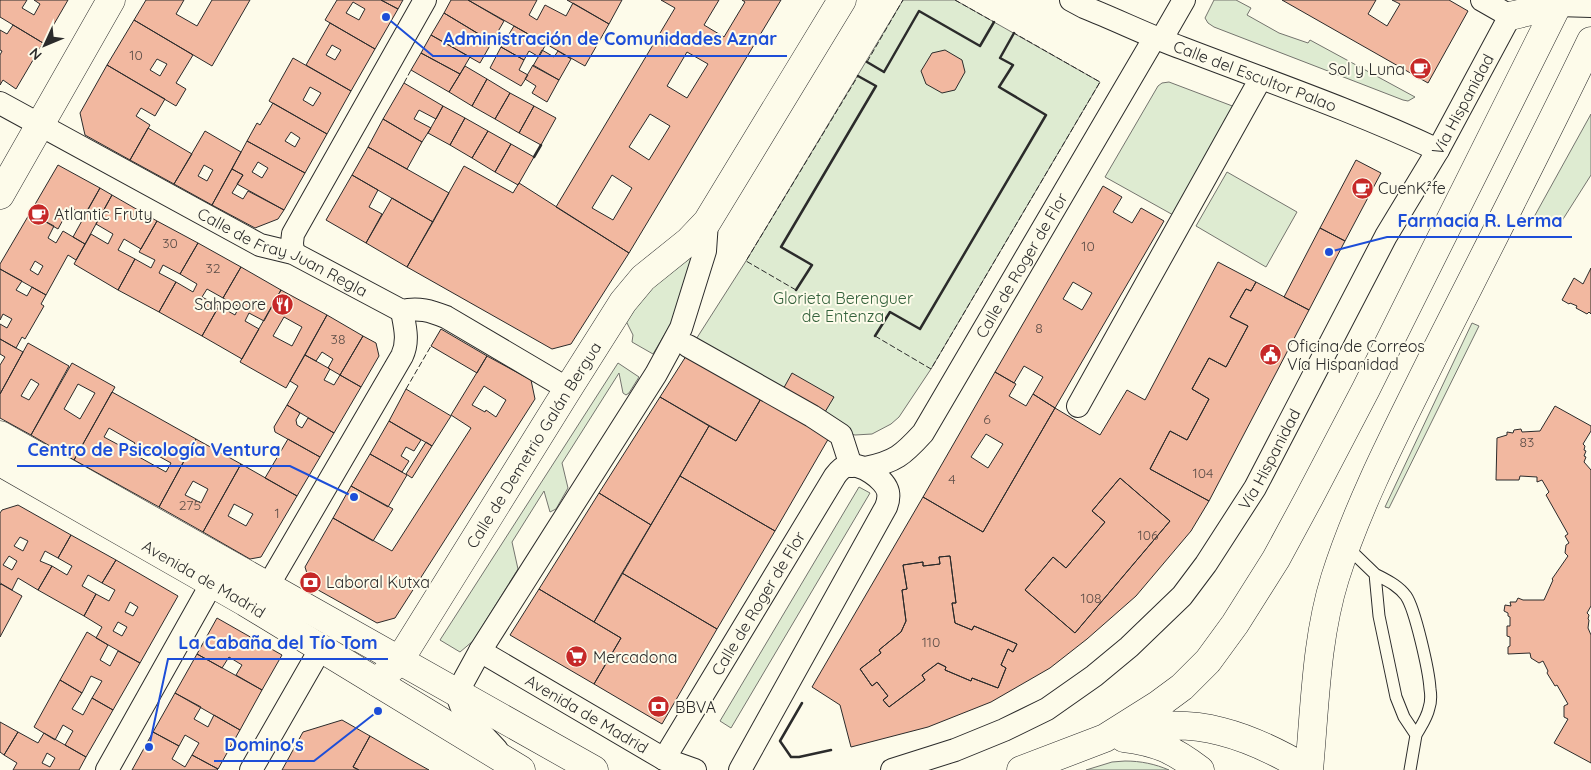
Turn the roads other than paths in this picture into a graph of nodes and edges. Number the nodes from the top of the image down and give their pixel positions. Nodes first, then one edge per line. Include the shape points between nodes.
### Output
1 (111, 0) edge
2 (424, 0) edge
3 (842, 0) edge
4 (1071, 0) edge
5 (1184, 0) edge
6 (1482, 0) edge
7 (1558, 3) edge
8 (1591, 6) edge
9 (1111, 8) edge
10 (1510, 16) junction
11 (1158, 38) junction
12 (1591, 41) edge
13 (1261, 78) junction
14 (0, 103) edge
15 (40, 125) junction
16 (1438, 150) junction
17 (0, 195) edge
18 (707, 222) junction
19 (293, 252) junction
20 (402, 311) junction
21 (688, 346) dead end
22 (568, 389) junction
23 (1078, 406) dead end
24 (3, 449) edge
25 (858, 467) junction
26 (1346, 546) junction
27 (1375, 574) junction
28 (212, 583) junction
29 (268, 586) junction
30 (245, 602) junction
31 (321, 648) junction
32 (480, 652) junction
33 (399, 661) junction
34 (377, 682) junction
35 (457, 692) junction
36 (1416, 735) junction
37 (1105, 738) junction
38 (664, 759) junction
39 (514, 766) edge
40 (107, 770) edge
41 (251, 770) edge
42 (594, 770) edge
43 (695, 770) edge
44 (740, 770) edge
45 (892, 770) edge
46 (1021, 770) edge
47 (1200, 770) edge
48 (1309, 770) edge
49 (1410, 770) edge

1 - 15 main road
2 - 19 street via 293,234
3 - 18 main road, Calle de Demetrio Galán Bergua
4 - 9 street, Calle del Escultor Palao via 1084,7
5 - 11 street, Calle de Roger de Flor
6 - 10 street
7 - 8 street
7 - 10 main road
7 - 37 main road via 1366,389 1271,567 1208,661 1182,687
9 - 11 street, Calle del Escultor Palao
10 - 16 street, Vía Hispanidad
11 - 13 street, Calle del Escultor Palao
11 - 25 street, Calle de Roger de Flor via 922,433 900,457 883,465
12 - 26 main road via 1406,413
13 - 16 street, Calle del Escultor Palao
13 - 23 street
14 - 15 street, Calle de Fray Juan Regla
15 - 17 main road
15 - 19 street, Calle de Fray Juan Regla via 260,245
16 - 45 street, Vía Hispanidad via 1386,236 1255,488 1182,596 1129,647 1071,694 1047,709 972,743
18 - 22 main road, Calle de Demetrio Galán Bergua via 643,278 623,302
18 - 32 street, Calle de Demetrio Galán Bergua via 705,251 681,328 656,374
19 - 20 street, Calle de Fray Juan Regla
20 - 22 street, Calle de Fray Juan Regla via 415,308 446,317
20 - 29 street via 406,349
21 - 25 street via 840,435
22 - 33 main road, Calle de Demetrio Galán Bergua
24 - 28 main road, Avenida de Madrid
24 - 29 main road, Avenida de Madrid
25 - 38 street, Calle de Roger de Flor via 847,466 835,476
25 - 44 street via 880,478 888,490 886,507
26 - 27 lane
26 - 48 main road via 1335,579 1319,653
27 - 36 lane via 1379,616 1396,697
27 - 36 lane via 1399,588 1408,598 1425,659 1430,707
28 - 30 main road, Avenida de Madrid
28 - 40 street
29 - 30 street via 256,598
29 - 33 main road, Avenida de Madrid
30 - 31 main road, Avenida de Madrid
31 - 34 main road, Avenida de Madrid
31 - 41 street
32 - 35 street, Calle de Demetrio Galán Bergua
32 - 38 street, Avenida de Madrid
33 - 34 main road, Calle de Demetrio Galán Bergua
33 - 35 main road, Avenida de Madrid
34 - 39 main road, Avenida de Madrid
35 - 39 street, Avenida de Madrid via 464,712
35 - 42 main road, Avenida de Madrid
36 - 49 lane
37 - 46 main road
37 - 47 main road via 1142,740 1162,746
37 - 48 main road via 1142,728 1190,725 1226,732 1256,743
38 - 43 street, Avenida de Madrid

